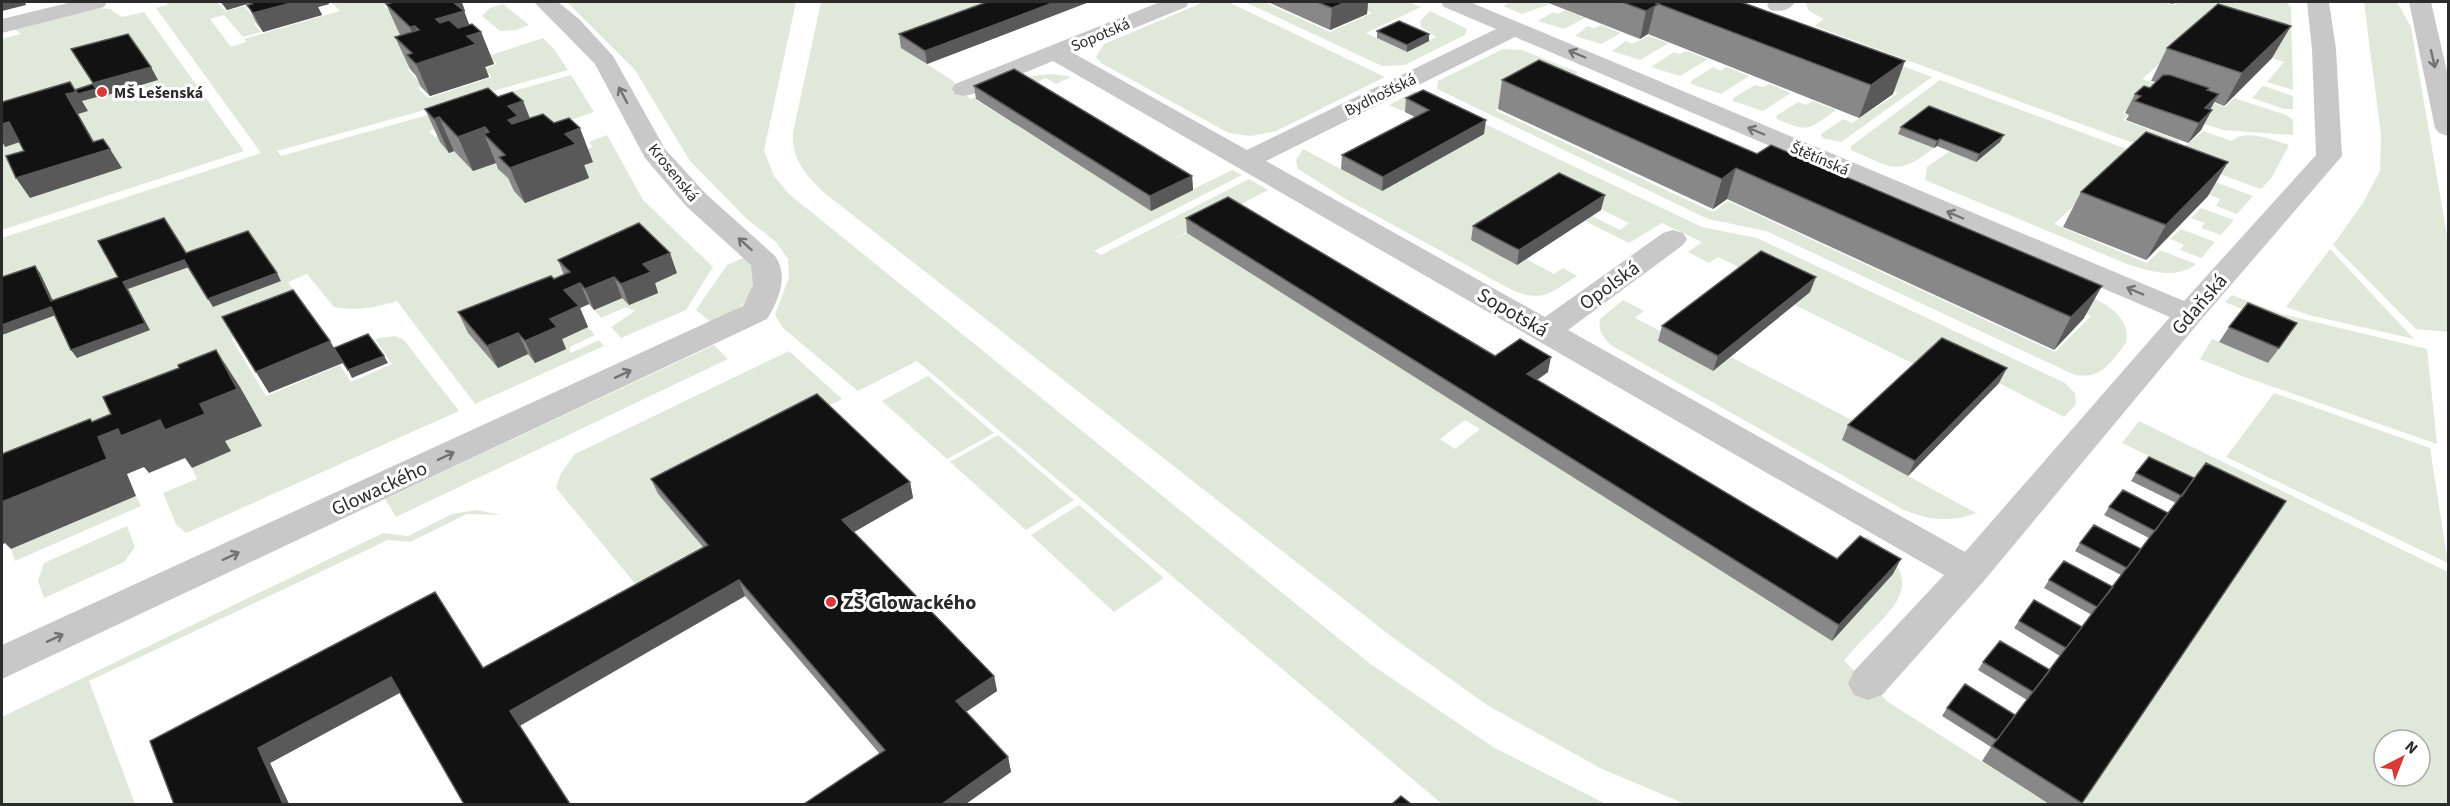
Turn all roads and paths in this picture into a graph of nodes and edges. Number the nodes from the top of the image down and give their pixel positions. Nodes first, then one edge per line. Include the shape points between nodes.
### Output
1 (96, 2) edge
2 (545, 2) edge
3 (1178, 2) edge
4 (1452, 2) edge
5 (2318, 2) edge
6 (2420, 2) edge
7 (2, 26) edge
8 (1515, 28) junction
9 (1056, 53) junction
10 (964, 89) dead end
11 (2448, 128) edge
12 (1246, 161) junction
13 (1673, 239) dead end
14 (756, 312) joint
15 (2188, 314) junction
16 (1546, 331) junction
17 (1970, 572) junction
18 (2, 663) edge
19 (1868, 683) dead end

1 - 7 street
14 -> 2 street, Krosenská via 768,285 765,262 696,200 654,152 605,61
3 - 9 street, Sopotská
4 - 8 street, Štětínská
5 - 15 street, Gdaňská via 2329,156
6 -> 11 street
8 - 12 street, Bydhošťská
15 -> 8 street, Štětínská
9 - 10 street, Sopotská
9 - 12 street, Sopotská
12 - 16 street, Sopotská
13 - 16 street, Opolská
18 -> 14 street, Glowackého
15 - 17 street, Gdaňská
16 - 17 street, Sopotská
17 - 19 street, Gdaňská

